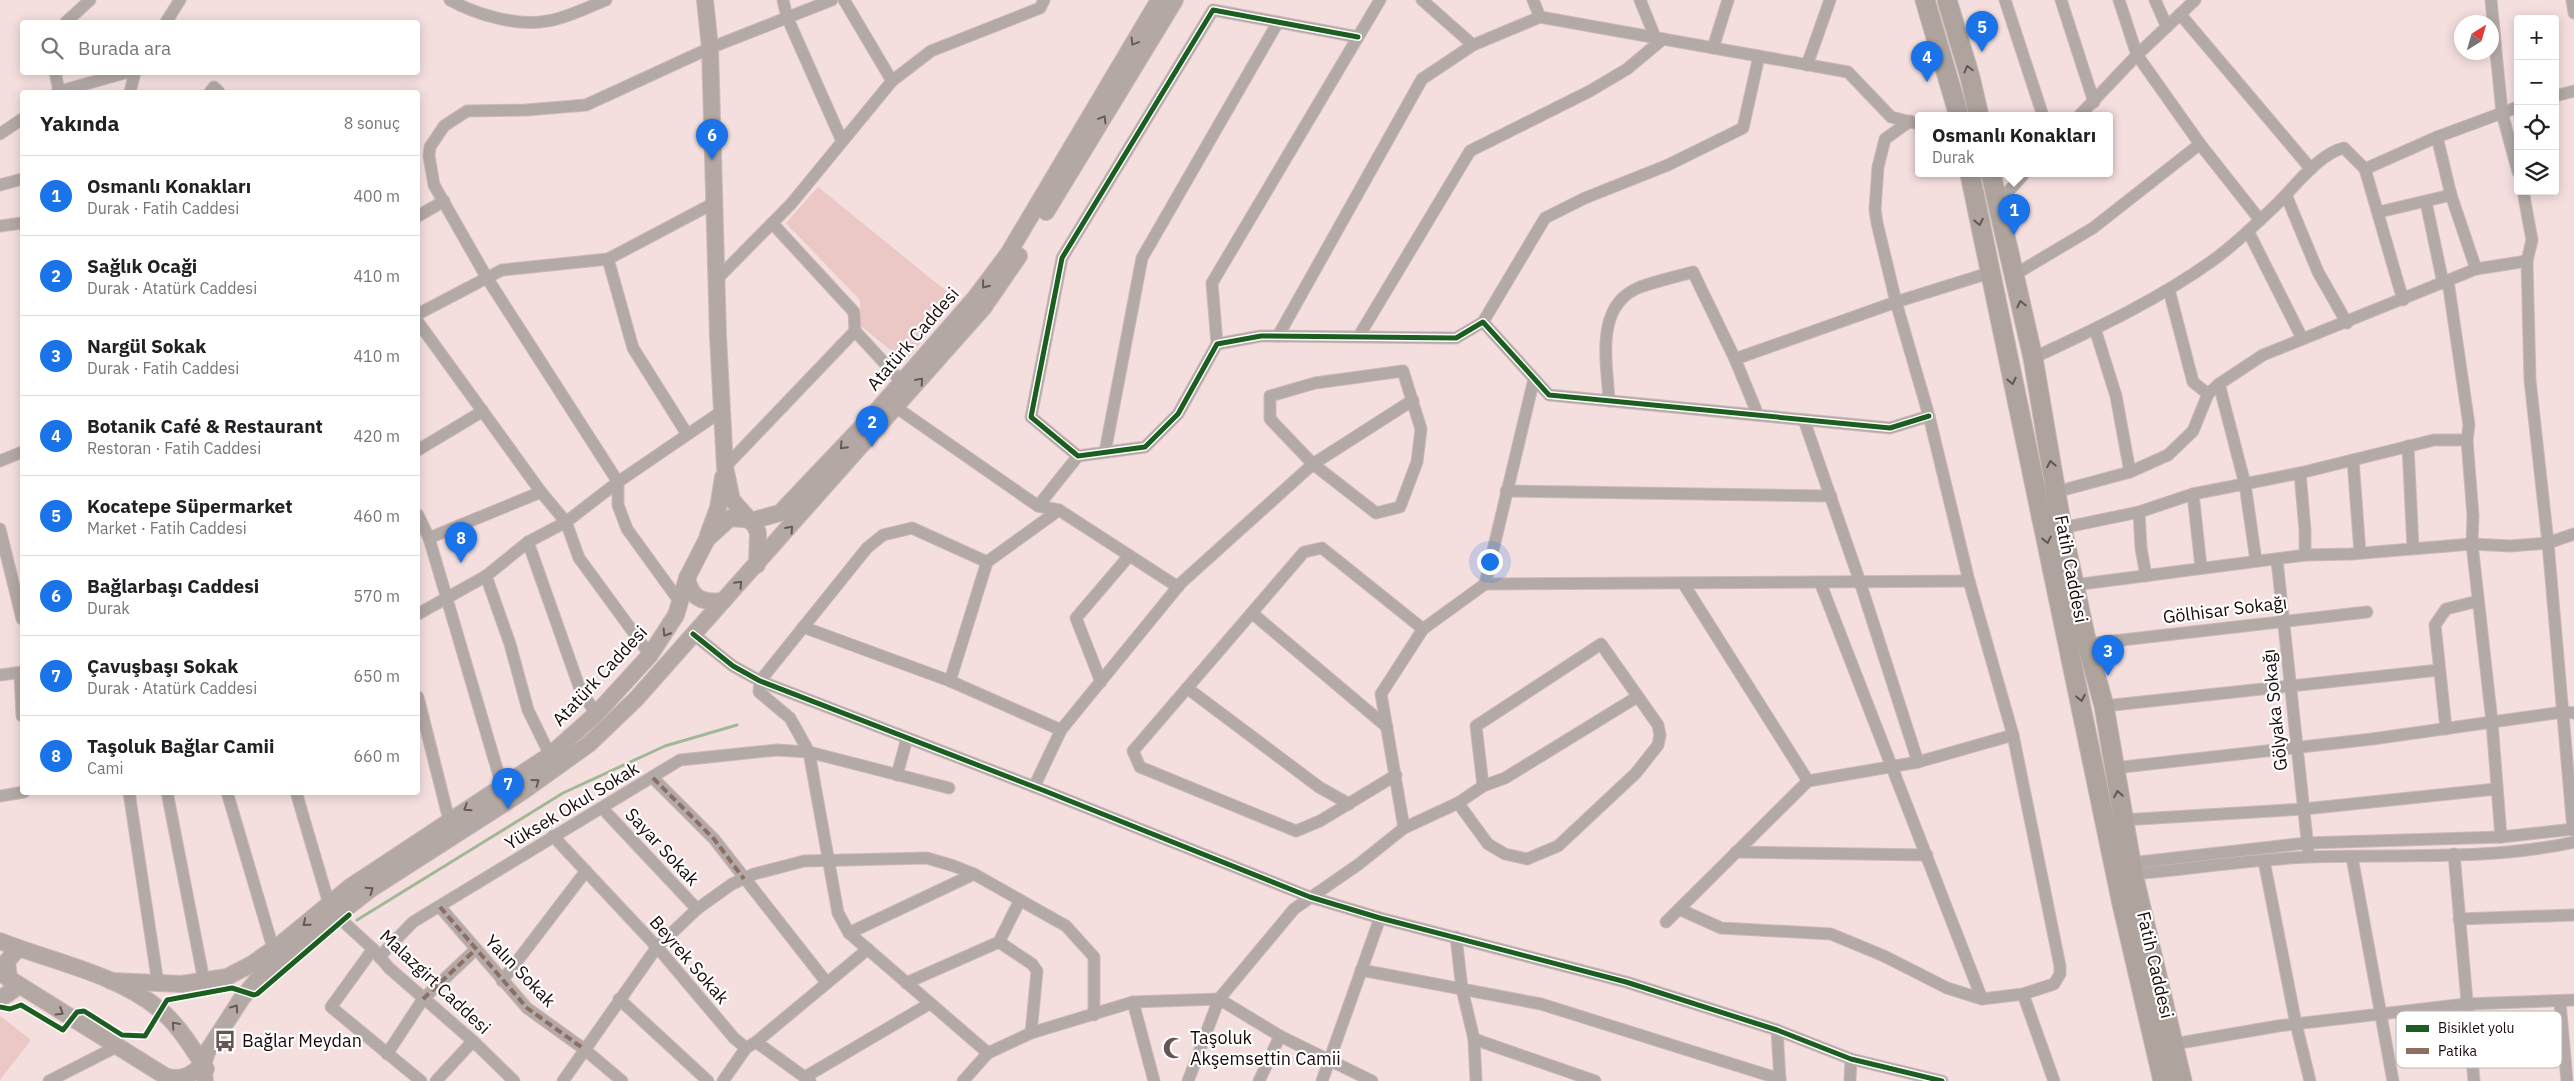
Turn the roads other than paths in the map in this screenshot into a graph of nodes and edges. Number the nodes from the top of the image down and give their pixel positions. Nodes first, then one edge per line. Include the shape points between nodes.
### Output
1 (90, 0) edge
2 (180, 0) edge
3 (450, 0) edge
4 (606, 0) edge
5 (705, 0) edge
6 (783, 0) edge
7 (832, 0) edge
8 (844, 0) edge
9 (1044, 0) edge
10 (1159, 0) edge
11 (1174, 0) edge
12 (1380, 0) edge
13 (1422, 0) edge
14 (1533, 0) edge
15 (1640, 0) edge
16 (1728, 0) edge
17 (1830, 0) edge
18 (1925, 0) edge
19 (1947, 0) edge
20 (2005, 0) edge
21 (2061, 0) edge
22 (2119, 0) edge
23 (2155, 0) edge
24 (2195, 0) edge
25 (2491, 0) edge
26 (2572, 0) edge
27 (2574, 13) edge
28 (2180, 14) junction
29 (788, 17) junction
30 (1540, 17) junction
31 (68, 20) edge
32 (167, 20) edge
33 (1278, 22) junction
34 (2167, 27) junction
35 (1358, 37) junction
36 (1659, 38) junction
37 (1473, 45) junction
38 (710, 48) junction
39 (1713, 48) junction
40 (2137, 55) junction
41 (1759, 56) junction
42 (1807, 65) junction
43 (55, 75) edge
44 (118, 75) edge
45 (134, 75) edge
46 (892, 81) junction
47 (58, 90) edge
48 (65, 90) edge
49 (130, 90) edge
50 (2574, 91) edge
51 (2559, 95) edge
52 (2094, 102) junction
53 (2514, 109) edge
54 (1957, 112) edge
55 (1977, 112) edge
56 (2042, 112) edge
57 (2083, 112) edge
58 (2502, 113) junction
59 (20, 121) edge
60 (1914, 123) edge
61 (2, 129) edge
62 (2437, 138) junction
63 (842, 141) junction
64 (2200, 144) junction
65 (2514, 157) edge
66 (2311, 169) junction
67 (2365, 169) junction
68 (1971, 177) edge
69 (1992, 177) edge
70 (2021, 177) edge
71 (20, 180) edge
72 (0, 185) edge
73 (2286, 195) junction
74 (2451, 195) junction
75 (2524, 195) edge
76 (444, 201) junction
77 (2426, 202) junction
78 (714, 203) junction
79 (1997, 204) junction
80 (2379, 212) junction
81 (420, 215) edge
82 (2260, 220) junction
83 (20, 223) edge
84 (772, 223) junction
85 (0, 226) edge
86 (2248, 231) junction
87 (608, 260) junction
88 (2527, 261) junction
89 (2476, 269) junction
90 (1989, 273) junction
91 (2014, 275) junction
92 (487, 278) junction
93 (716, 280) junction
94 (2446, 282) junction
95 (2168, 290) junction
96 (2403, 300) junction
97 (1896, 302) junction
98 (420, 313) edge
99 (1483, 322) junction
100 (2347, 323) junction
101 (420, 325) edge
102 (2095, 329) junction
103 (854, 331) junction
104 (1278, 336) junction
105 (1359, 336) junction
106 (2302, 338) junction
107 (1217, 344) junction
108 (2032, 358) junction
109 (1735, 359) junction
110 (1534, 379) junction
111 (902, 382) junction
112 (2219, 384) junction
113 (2208, 394) junction
114 (1413, 400) junction
115 (1609, 401) junction
116 (897, 408) junction
117 (483, 411) junction
118 (722, 411) junction
119 (1758, 415) junction
120 (1929, 416) junction
121 (1804, 420) junction
122 (687, 434) junction
123 (2467, 440) junction
124 (2408, 446) junction
125 (420, 449) edge
126 (1105, 452) junction
127 (20, 453) edge
128 (1078, 456) junction
129 (2353, 460) junction
130 (0, 461) edge
131 (1313, 464) junction
132 (725, 467) junction
133 (2130, 472) junction
134 (2300, 473) junction
135 (618, 482) junction
136 (2245, 484) junction
137 (1506, 491) junction
138 (541, 492) junction
139 (2056, 492) junction
140 (2193, 494) junction
141 (1831, 496) junction
142 (1038, 506) junction
143 (1059, 510) junction
144 (2139, 512) junction
145 (420, 519) edge
146 (749, 519) junction
147 (566, 522) junction
148 (2062, 528) junction
149 (0, 529) edge
150 (2574, 534) edge
151 (429, 538) junction
152 (707, 539) junction
153 (528, 542) junction
154 (2548, 543) junction
155 (2472, 544) junction
156 (2413, 548) junction
157 (2360, 553) junction
158 (2305, 554) junction
159 (1129, 556) junction
160 (2277, 560) junction
161 (2256, 561) junction
162 (987, 562) junction
163 (757, 565) junction
164 (2201, 567) junction
165 (486, 576) junction
166 (2146, 576) junction
167 (687, 578) junction
168 (1969, 581) junction
169 (1820, 582) junction
170 (1860, 582) junction
171 (1683, 583) junction
172 (1485, 584) junction
173 (2074, 585) junction
174 (1178, 587) junction
175 (446, 599) junction
176 (723, 601) junction
177 (2478, 601) junction
178 (680, 602) junction
179 (20, 610) edge
180 (2367, 612) dead end
181 (420, 613) edge
182 (1252, 613) junction
183 (2282, 621) junction
184 (803, 627) junction
185 (1423, 629) junction
186 (693, 634) junction
187 (2086, 644) junction
188 (650, 655) junction
189 (2439, 670) junction
190 (20, 673) edge
191 (0, 675) edge
192 (760, 681) junction
193 (950, 681) junction
194 (1101, 682) junction
195 (2292, 687) junction
196 (1187, 688) junction
197 (1637, 697) junction
198 (420, 705) edge
199 (2104, 706) junction
200 (2569, 712) edge
201 (596, 714) junction
202 (2492, 722) junction
203 (1387, 727) junction
204 (2446, 729) junction
205 (1061, 730) junction
206 (2013, 735) junction
207 (907, 738) junction
208 (2295, 748) junction
209 (809, 752) junction
210 (550, 755) junction
211 (1918, 762) junction
212 (1893, 766) junction
213 (2114, 768) junction
214 (897, 775) junction
215 (1396, 775) junction
216 (653, 778) junction
217 (1808, 781) junction
218 (502, 786) junction
219 (1483, 786) junction
220 (1034, 787) junction
221 (949, 788) dead end
222 (2496, 789) junction
223 (20, 793) edge
224 (129, 795) edge
225 (167, 795) edge
226 (228, 795) edge
227 (297, 795) edge
228 (0, 796) edge
229 (1458, 803) junction
230 (1348, 804) junction
231 (603, 809) junction
232 (2304, 809) junction
233 (449, 820) junction
234 (2122, 820) junction
235 (1404, 828) junction
236 (2573, 830) edge
237 (553, 836) junction
238 (2501, 837) junction
239 (2307, 842) junction
240 (2574, 842) edge
241 (1736, 852) junction
242 (2454, 854) junction
243 (1927, 855) junction
244 (2309, 857) junction
245 (2352, 857) junction
246 (828, 860) junction
247 (2264, 861) junction
248 (2132, 868) junction
249 (586, 871) junction
250 (974, 874) junction
251 (744, 879) junction
252 (1310, 897) junction
253 (1020, 900) junction
254 (440, 907) junction
255 (697, 909) junction
256 (1678, 909) junction
257 (332, 910) junction
258 (2574, 915) edge
259 (1380, 918) junction
260 (2459, 919) junction
261 (1666, 922) dead end
262 (849, 933) junction
263 (1456, 937) junction
264 (1, 942) edge
265 (999, 942) junction
266 (657, 947) junction
267 (273, 948) junction
268 (18, 949) junction
269 (868, 949) junction
270 (476, 950) junction
271 (376, 953) junction
272 (1361, 970) junction
273 (7, 980) edge
274 (111, 981) junction
275 (204, 981) junction
276 (502, 981) junction
277 (827, 983) junction
278 (906, 983) junction
279 (158, 984) junction
280 (1462, 989) junction
281 (2023, 994) junction
282 (0, 999) edge
283 (423, 999) junction
284 (619, 999) junction
285 (1982, 999) junction
286 (1219, 1000) junction
287 (2574, 1000) edge
288 (1133, 1002) junction
289 (2560, 1002) junction
290 (929, 1004) junction
291 (2466, 1004) junction
292 (2411, 1011) edge
293 (2467, 1011) edge
294 (2561, 1011) edge
295 (2396, 1013) edge
296 (1094, 1015) junction
297 (2380, 1015) junction
298 (2296, 1024) junction
299 (2562, 1028) edge
300 (1777, 1030) junction
301 (1031, 1033) junction
302 (1280, 1036) junction
303 (1474, 1039) junction
304 (472, 1041) junction
305 (2174, 1044) junction
306 (751, 1045) junction
307 (116, 1047) junction
308 (584, 1049) junction
309 (988, 1053) junction
310 (387, 1054) junction
311 (1330, 1059) junction
312 (1851, 1059) junction
313 (2473, 1068) edge
314 (204, 1073) edge
315 (1580, 1078) edge
316 (807, 1079) edge
317 (169, 1080) edge
318 (724, 1080) edge
319 (1780, 1080) edge
320 (49, 1081) edge
321 (213, 1081) edge
322 (421, 1081) edge
323 (436, 1081) edge
324 (514, 1081) edge
325 (563, 1081) edge
326 (622, 1081) edge
327 (708, 1081) edge
328 (963, 1081) edge
329 (1154, 1081) edge
330 (1188, 1081) edge
331 (1259, 1081) edge
332 (1322, 1081) edge
333 (1372, 1081) edge
334 (1476, 1081) edge
335 (1595, 1081) edge
336 (1850, 1081) edge
337 (1942, 1081) edge
338 (2054, 1081) edge
339 (2163, 1081) edge
340 (2182, 1081) edge
341 (2310, 1081) edge
342 (2393, 1081) edge
343 (2474, 1081) edge
344 (2566, 1081) edge

1 - 31 street
2 - 32 street
3 - 4 street via 468,10 511,20 547,22
5 - 38 main road
6 - 29 street
7 - 29 street
8 - 46 street
9 - 46 street via 1040,8 931,50
10 -> 111 main road, Atatürk Caddesi via 1008,254 975,298
116 -> 11 main road, Atatürk Caddesi via 984,307 1007,275
12 - 35 street
13 - 37 street
14 - 30 street
15 - 36 street
16 - 39 street
17 - 42 street
18 - 54 main road
55 -> 19 main road
20 - 56 street
21 - 52 street
22 - 40 street
23 - 34 street
24 - 28 street
25 - 58 street
26 - 27 street
28 - 34 street
28 - 66 street
29 - 38 street
29 - 63 street
30 - 36 street
30 - 37 street
33 - 35 street
33 - 126 street via 1142,258
33 - 128 street via 1213,10 1062,258 1031,417
34 - 40 street
35 - 107 street via 1212,283
36 - 39 street
36 - 105 street via 1628,69 1470,151
37 - 104 street via 1422,79
38 - 76 street via 586,105 467,111 444,126 430,147 434,185
38 - 78 main road
39 - 41 street
40 - 52 street
40 - 64 street
41 - 42 street
41 - 99 street via 1743,128 1668,165 1585,198 1545,218
42 - 60 street via 1848,72 1891,116
43 - 47 street
44 - 48 street
45 - 49 street
46 - 63 street
50 - 51 street
52 - 57 street
53 - 58 street
58 - 62 street
58 - 65 street
59 - 61 street
60 - 97 street via 1885,139 1878,167 1875,210
62 - 67 street
62 - 74 street
63 - 84 street
64 - 82 street
64 - 91 street via 2093,228
66 - 67 street via 2335,150 2344,148
66 - 73 street
67 - 80 street
68 -> 90 main road, Fatih Caddesi
69 - 79 main road, Fatih Caddesi
70 - 79 street
71 - 72 street
73 - 82 street
73 - 100 street via 2318,272
74 - 77 street
74 - 89 street
75 - 88 street via 2532,240
76 - 81 street
76 - 92 street
77 - 80 street
77 - 94 street
78 - 87 street
78 - 93 main road
79 - 91 main road, Fatih Caddesi
80 - 96 street
82 - 86 street
83 - 85 street
84 - 93 street
84 - 103 street via 854,312
86 - 95 street via 2214,260
86 - 106 street
87 - 92 street via 502,270
87 - 122 street via 633,348
88 - 89 street
88 - 154 street via 2530,380
89 - 94 street
90 - 97 street
90 -> 339 main road, Fatih Caddesi via 2070,645 2122,904
108 -> 91 main road, Fatih Caddesi
92 - 98 street
92 - 135 street
93 - 118 main road
94 - 96 street
94 - 123 street via 2469,425
95 - 102 street
95 - 113 street via 2193,382
96 - 100 street
97 - 109 street
97 - 120 street
99 - 105 street via 1456,338
99 - 110 street
100 - 106 street
101 - 117 street
102 - 108 street
102 - 133 street via 2116,396
103 - 111 street
103 - 132 street
104 - 105 street
104 - 107 street
106 - 112 street via 2263,355
107 - 126 street via 1178,414 1144,447
139 -> 108 main road, Fatih Caddesi
109 - 115 street via 1692,272 1638,288 1616,304 1607,322
109 - 119 street
110 - 115 street via 1549,395
110 - 137 street
111 -> 146 main road, Atatürk Caddesi via 780,513
112 - 113 street
112 - 136 street
113 - 133 street via 2193,431 2182,444 2160,460
114 - 131 street
114 - 131 street via 1421,429 1417,462 1400,506 1376,513
114 - 131 street via 1403,372 1315,383 1270,396 1270,419
115 - 119 street
116 - 142 street
163 -> 116 main road, Atatürk Caddesi
117 - 125 street
117 - 138 street
118 - 122 street
118 - 132 main road
119 - 121 street
120 - 121 street via 1890,428
120 - 168 street
121 - 141 street
122 - 135 street
123 - 124 street via 2434,440
123 - 155 street
124 - 129 street
124 - 156 street
126 - 128 street
127 - 130 street
128 - 142 street
129 - 134 street
129 - 157 street
131 - 174 street
132 - 146 main road via 732,500
132 - 152 main road via 718,508
133 - 139 street
134 - 136 street
134 - 158 street
135 - 147 street
135 - 178 street via 618,505 627,529
136 - 140 street
136 - 161 street
137 - 141 street
137 - 172 street
138 - 147 street
138 - 151 street
139 - 148 main road, Fatih Caddesi
140 - 144 street
140 - 164 street
141 - 170 street
142 - 143 street
143 - 159 street
143 - 162 street
144 - 148 street
144 - 166 street
145 - 151 street
146 - 152 main road, Atatürk Caddesi via 730,518
146 - 163 main road via 758,533
147 - 153 street
147 - 188 street via 579,558
148 - 173 main road, Fatih Caddesi
149 - 179 street
150 - 154 street
151 - 175 street
152 - 167 main road, Atatürk Caddesi
153 - 165 street
153 - 201 street via 580,689
154 - 155 street
154 - 200 street
155 - 156 street
155 - 177 street
156 - 157 street
157 - 158 street
158 - 160 street
159 - 174 street
159 - 194 street via 1076,618
160 - 161 street
160 - 183 street, Gölyaka Sokağı
161 - 164 street
162 - 184 street via 912,528 883,535 867,548
162 - 193 street
176 -> 163 main road, Atatürk Caddesi
164 - 166 street
165 - 175 street
165 - 210 street via 510,644 528,710
166 - 173 street
167 - 176 main road via 689,589 699,600
167 - 178 main road, Atatürk Caddesi
168 - 170 street
168 - 206 street
169 - 170 street
169 - 171 street
169 - 212 street
170 - 211 street
171 - 172 street
171 - 217 street
172 - 185 street
173 - 187 main road, Fatih Caddesi
174 - 194 street
175 - 181 street
175 - 218 street
176 - 186 main road, Atatürk Caddesi
177 - 189 street via 2452,606 2438,617 2434,630
177 - 202 street
178 -> 188 main road, Atatürk Caddesi via 665,635
180 - 183 street, Gölhisar Sokağı
182 - 185 street via 1304,552 1322,548
182 - 196 street
182 - 203 street
183 - 187 street, Gölhisar Sokağı
183 - 195 street, Gölyaka Sokağı
184 - 192 street
184 - 193 street
185 - 203 street via 1381,694
186 - 192 street via 734,666
257 -> 186 main road, Atatürk Caddesi via 371,889 522,792 589,744 636,699
187 - 199 main road, Fatih Caddesi
188 - 201 main road, Atatürk Caddesi
189 - 195 street
189 - 204 street
190 - 191 street
192 - 207 street
192 - 209 street via 759,692 790,718
193 - 205 street
194 - 205 street
195 - 199 street
195 - 208 street, Gölyaka Sokağı
196 - 230 street via 1319,788
196 - 230 street via 1133,751 1140,767 1296,831
197 - 219 street via 1504,778
197 - 219 street via 1601,644 1476,726
197 - 229 street via 1658,725 1658,745 1636,773 1558,846 1527,859 1505,854 1488,844
198 - 233 street
199 - 213 main road, Fatih Caddesi
200 - 202 street
200 - 236 street
201 - 210 main road, Atatürk Caddesi
202 - 204 street
202 - 222 street
203 - 215 street
204 - 208 street
205 - 220 street
206 - 211 street
206 - 281 street via 2060,966 2060,974 2054,984
207 - 214 street
207 - 220 street
208 - 213 street
208 - 232 street, Gölyaka Sokağı
209 - 214 street, Yüksek Okul Sokak
209 - 216 street, Yüksek Okul Sokak via 777,750 680,760
209 - 246 street
210 - 218 main road, Atatürk Caddesi
211 - 212 street
212 - 217 street
212 - 243 street
234 -> 213 main road, Fatih Caddesi
214 - 221 street, Yüksek Okul Sokak
215 - 230 street
215 - 235 street
216 - 231 street, Yüksek Okul Sokak
216 - 251 street via 714,839
217 - 241 street
218 -> 233 main road, Atatürk Caddesi
219 - 229 street
220 - 252 street
222 - 232 street
222 - 238 street
223 - 228 street
224 - 279 street
225 - 275 street
226 - 267 street
227 - 257 street
229 - 235 street
231 - 237 street, Yüksek Okul Sokak
231 - 255 street, Sayar Sokak
232 - 234 street
232 - 239 street, Gölyaka Sokağı
233 - 257 main road, Atatürk Caddesi via 350,887
234 - 248 main road, Fatih Caddesi
235 - 252 street via 1333,884
236 - 238 street
237 - 249 street, Beyrek Sokak
237 - 254 street, Yüksek Okul Sokak
238 - 239 street
239 - 244 street, Gölyaka Sokağı
239 - 248 street
240 - 242 street
241 - 243 street
241 - 256 street
242 - 245 street
242 - 260 street
243 - 285 street
244 - 245 street
244 - 247 street
245 - 297 street
246 - 250 street via 927,858
246 - 251 street via 804,861
246 - 262 street via 838,912
247 - 248 street
247 - 298 street
248 - 305 main road, Fatih Caddesi
249 - 266 street, Beyrek Sokak
249 - 276 street
250 - 253 street
250 - 262 street
251 - 255 street
251 - 277 street
252 - 259 street
252 - 286 street via 1294,910
253 - 265 street
253 - 296 street via 1066,926 1094,957
254 - 270 street, Yalın Sokak
254 - 271 street, Yüksek Okul Sokak via 413,922
255 - 266 street
256 - 261 street
256 - 285 street via 1721,928 1832,934 1947,988
257 -> 267 main road, Atatürk Caddesi
257 - 271 street, Malazgirt Caddesi
314 -> 257 main road, Atatürk Caddesi via 214,1038 262,974
258 - 260 street
259 - 263 street
259 - 272 street
260 - 291 street
262 - 269 street
263 - 280 street
263 - 300 street via 1626,982
264 - 268 main road
265 - 278 street
265 - 301 street via 1032,964 1037,971
266 - 284 street
266 - 306 street, Beyrek Sokak via 734,1038
267 - 275 main road, Atatürk Caddesi via 227,977
268 - 273 main road via 7,961
268 - 274 main road
269 - 277 street
269 - 278 street
270 - 276 street, Yalın Sokak
270 - 283 street
271 - 283 street, Malazgirt Caddesi
271 - 310 street, Yüksek Okul Sokak via 331,1007
272 - 280 street
272 - 311 street
273 - 282 main road
273 -> 307 main road
274 - 279 main road, Atatürk Caddesi
314 -> 274 main road via 184,1036 160,1010
275 - 279 main road, Atatürk Caddesi
276 - 308 street, Yalın Sokak via 527,1008
277 - 306 street
278 - 290 street
280 - 303 street
280 - 319 street via 1541,1004
281 - 285 street
281 - 338 street
283 - 304 street, Malazgirt Caddesi
283 - 310 street
284 - 308 street
284 - 327 street
286 - 288 street
286 - 302 street
286 - 330 street
287 - 289 street
288 - 296 street
288 - 329 street
289 - 291 street
289 - 294 street
290 - 309 street
290 - 316 street
291 - 292 street
291 - 293 street
295 - 297 street
296 - 301 street
297 - 298 street
297 - 342 street
298 - 305 street
298 - 341 street
299 - 344 street
300 - 312 street
300 - 319 street
301 - 309 street
302 - 311 street
302 - 331 street
303 - 315 street
303 - 334 street
304 - 323 street
304 - 324 street, Malazgirt Caddesi
305 - 340 main road, Fatih Caddesi
306 - 316 street, Beyrek Sokak
306 - 318 street
307 - 317 main road
307 - 320 street
308 - 325 street
308 - 326 street, Yalın Sokak
309 - 328 street
310 - 322 street
311 - 332 street
311 - 333 street
312 - 336 street
312 - 337 street
313 - 343 street
314 - 317 main road
314 - 321 main road
315 - 335 street

